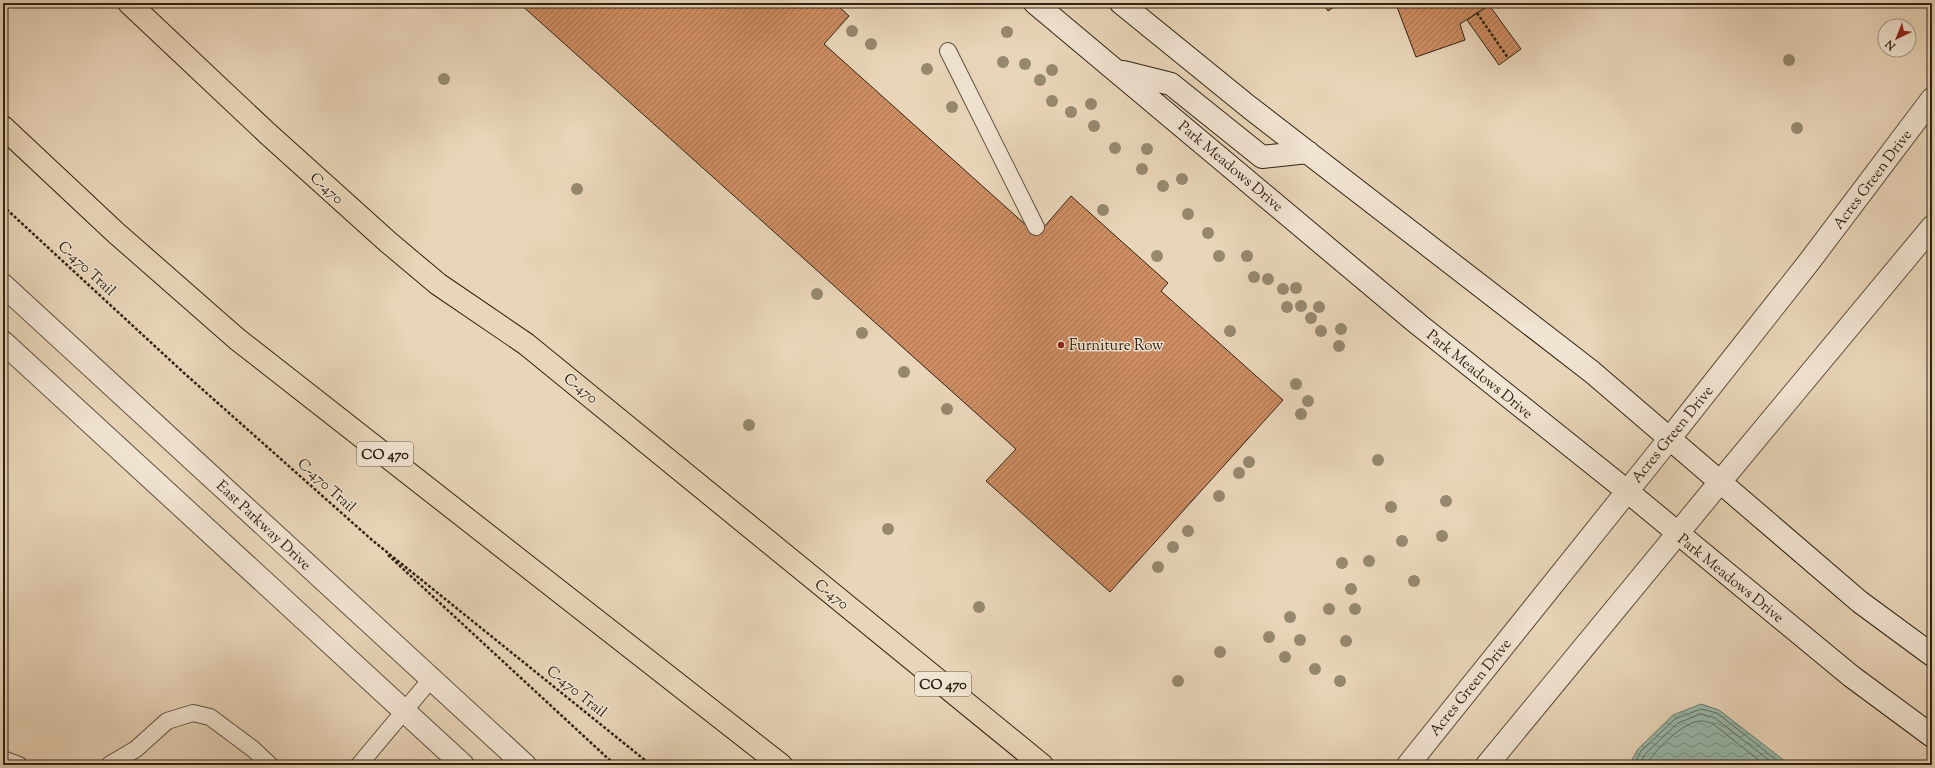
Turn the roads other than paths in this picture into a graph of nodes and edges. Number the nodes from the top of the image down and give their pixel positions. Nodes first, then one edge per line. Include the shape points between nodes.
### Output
1 (129, 3) edge
2 (1035, 3) edge
3 (1121, 3) edge
4 (948, 51) dead end
5 (1118, 71) junction
6 (1932, 99) edge
7 (3, 128) edge
8 (1308, 152) junction
9 (1036, 227) dead end
10 (1932, 227) edge
11 (3, 285) edge
12 (3, 342) edge
13 (1670, 438) junction
14 (1720, 482) junction
15 (1627, 491) junction
16 (1677, 533) junction
17 (1932, 655) edge
18 (431, 679) junction
19 (404, 711) junction
20 (1932, 736) edge
21 (3, 759) edge
22 (19, 765) edge
23 (109, 765) edge
24 (270, 765) edge
25 (359, 765) edge
26 (463, 765) edge
27 (525, 765) edge
28 (780, 765) edge
29 (1042, 765) edge
30 (1408, 765) edge
31 (1487, 765) edge

1 - 29 highway, C-470 / CO 470 via 325,186 438,284 526,344
2 - 5 street, Park Meadows Drive
3 - 8 street
4 - 9 lane
5 - 8 street via 1171,84 1262,157
5 - 15 street, Park Meadows Drive via 1418,324
6 - 13 street, Acres Green Drive via 1809,262
7 - 28 highway, CO 470 via 115,232 237,339
8 - 13 street via 1592,372
10 - 14 street
11 - 18 street, East Parkway Drive
12 - 19 street
13 - 14 street
13 - 15 street, Acres Green Drive
14 - 16 street
14 - 17 street via 1860,602
15 - 16 street, Park Meadows Drive
15 - 30 street, Acres Green Drive
16 - 20 street, Park Meadows Drive via 1851,676
16 - 31 street
18 - 19 lane
18 - 27 street, East Parkway Drive
19 - 25 lane
19 - 26 street
21 - 22 lane
23 - 24 lane via 136,749 167,721 193,713 210,717

